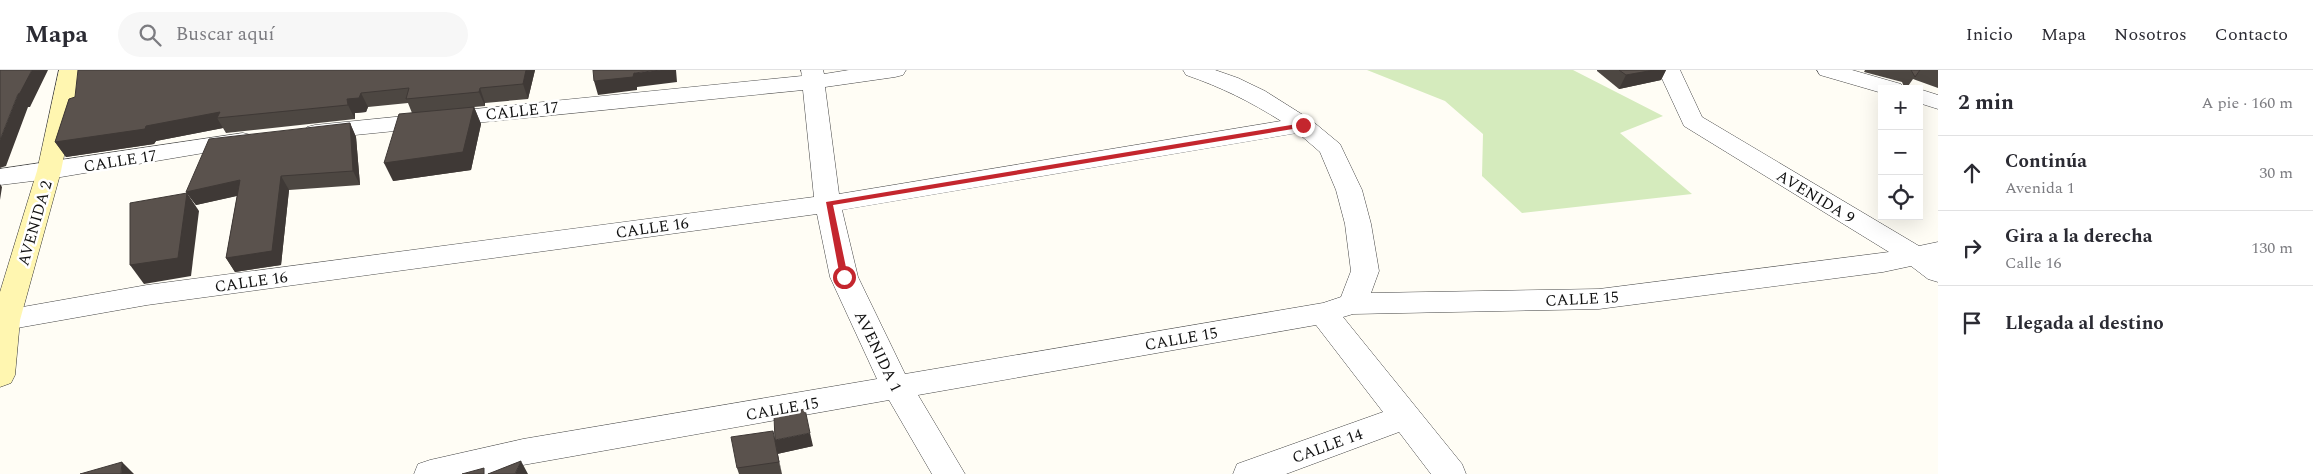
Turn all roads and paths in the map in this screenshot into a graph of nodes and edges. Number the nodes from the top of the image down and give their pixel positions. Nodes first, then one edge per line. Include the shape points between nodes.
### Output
1 (70, 70) edge
2 (895, 70) edge
3 (1194, 70) edge
4 (1669, 70) edge
5 (1828, 70) edge
6 (812, 76) edge
7 (1879, 85) edge
8 (1923, 97) edge
9 (1938, 102) edge
10 (1303, 125) junction
11 (297, 134) edge
12 (267, 137) edge
13 (49, 171) junction
14 (0, 177) edge
15 (828, 204) junction
16 (1930, 259) edge
17 (1353, 304) junction
18 (1323, 313) junction
19 (3, 320) edge
20 (0, 375) edge
21 (896, 388) junction
22 (1406, 416) junction
23 (430, 474) edge
24 (949, 474) edge
25 (1249, 474) edge
26 (1450, 474) edge

1 - 13 street, AVENIDA 2
2 - 6 street, CALLE 17
3 - 10 street via 1257,96
4 - 16 street, AVENIDA 9 via 1692,121
5 - 7 street
6 - 11 street, CALLE 17
6 - 15 street, AVENIDA 1
8 - 9 street
10 - 15 street, CALLE 16
10 - 17 street via 1331,149 1349,190 1365,271
12 - 13 street, CALLE 17
13 - 14 street, CALLE 17
13 - 19 street, AVENIDA 2
15 - 19 street, CALLE 16 via 148,295
15 - 21 street, AVENIDA 1 via 844,277
16 - 17 street, CALLE 15 via 1599,299
17 - 18 street, CALLE 15
18 - 21 street, CALLE 15
18 - 22 street
19 - 20 street, AVENIDA 2
21 - 23 street, CALLE 15 via 523,452
21 - 24 street, AVENIDA 1
22 - 25 street, CALLE 14
22 - 26 street

